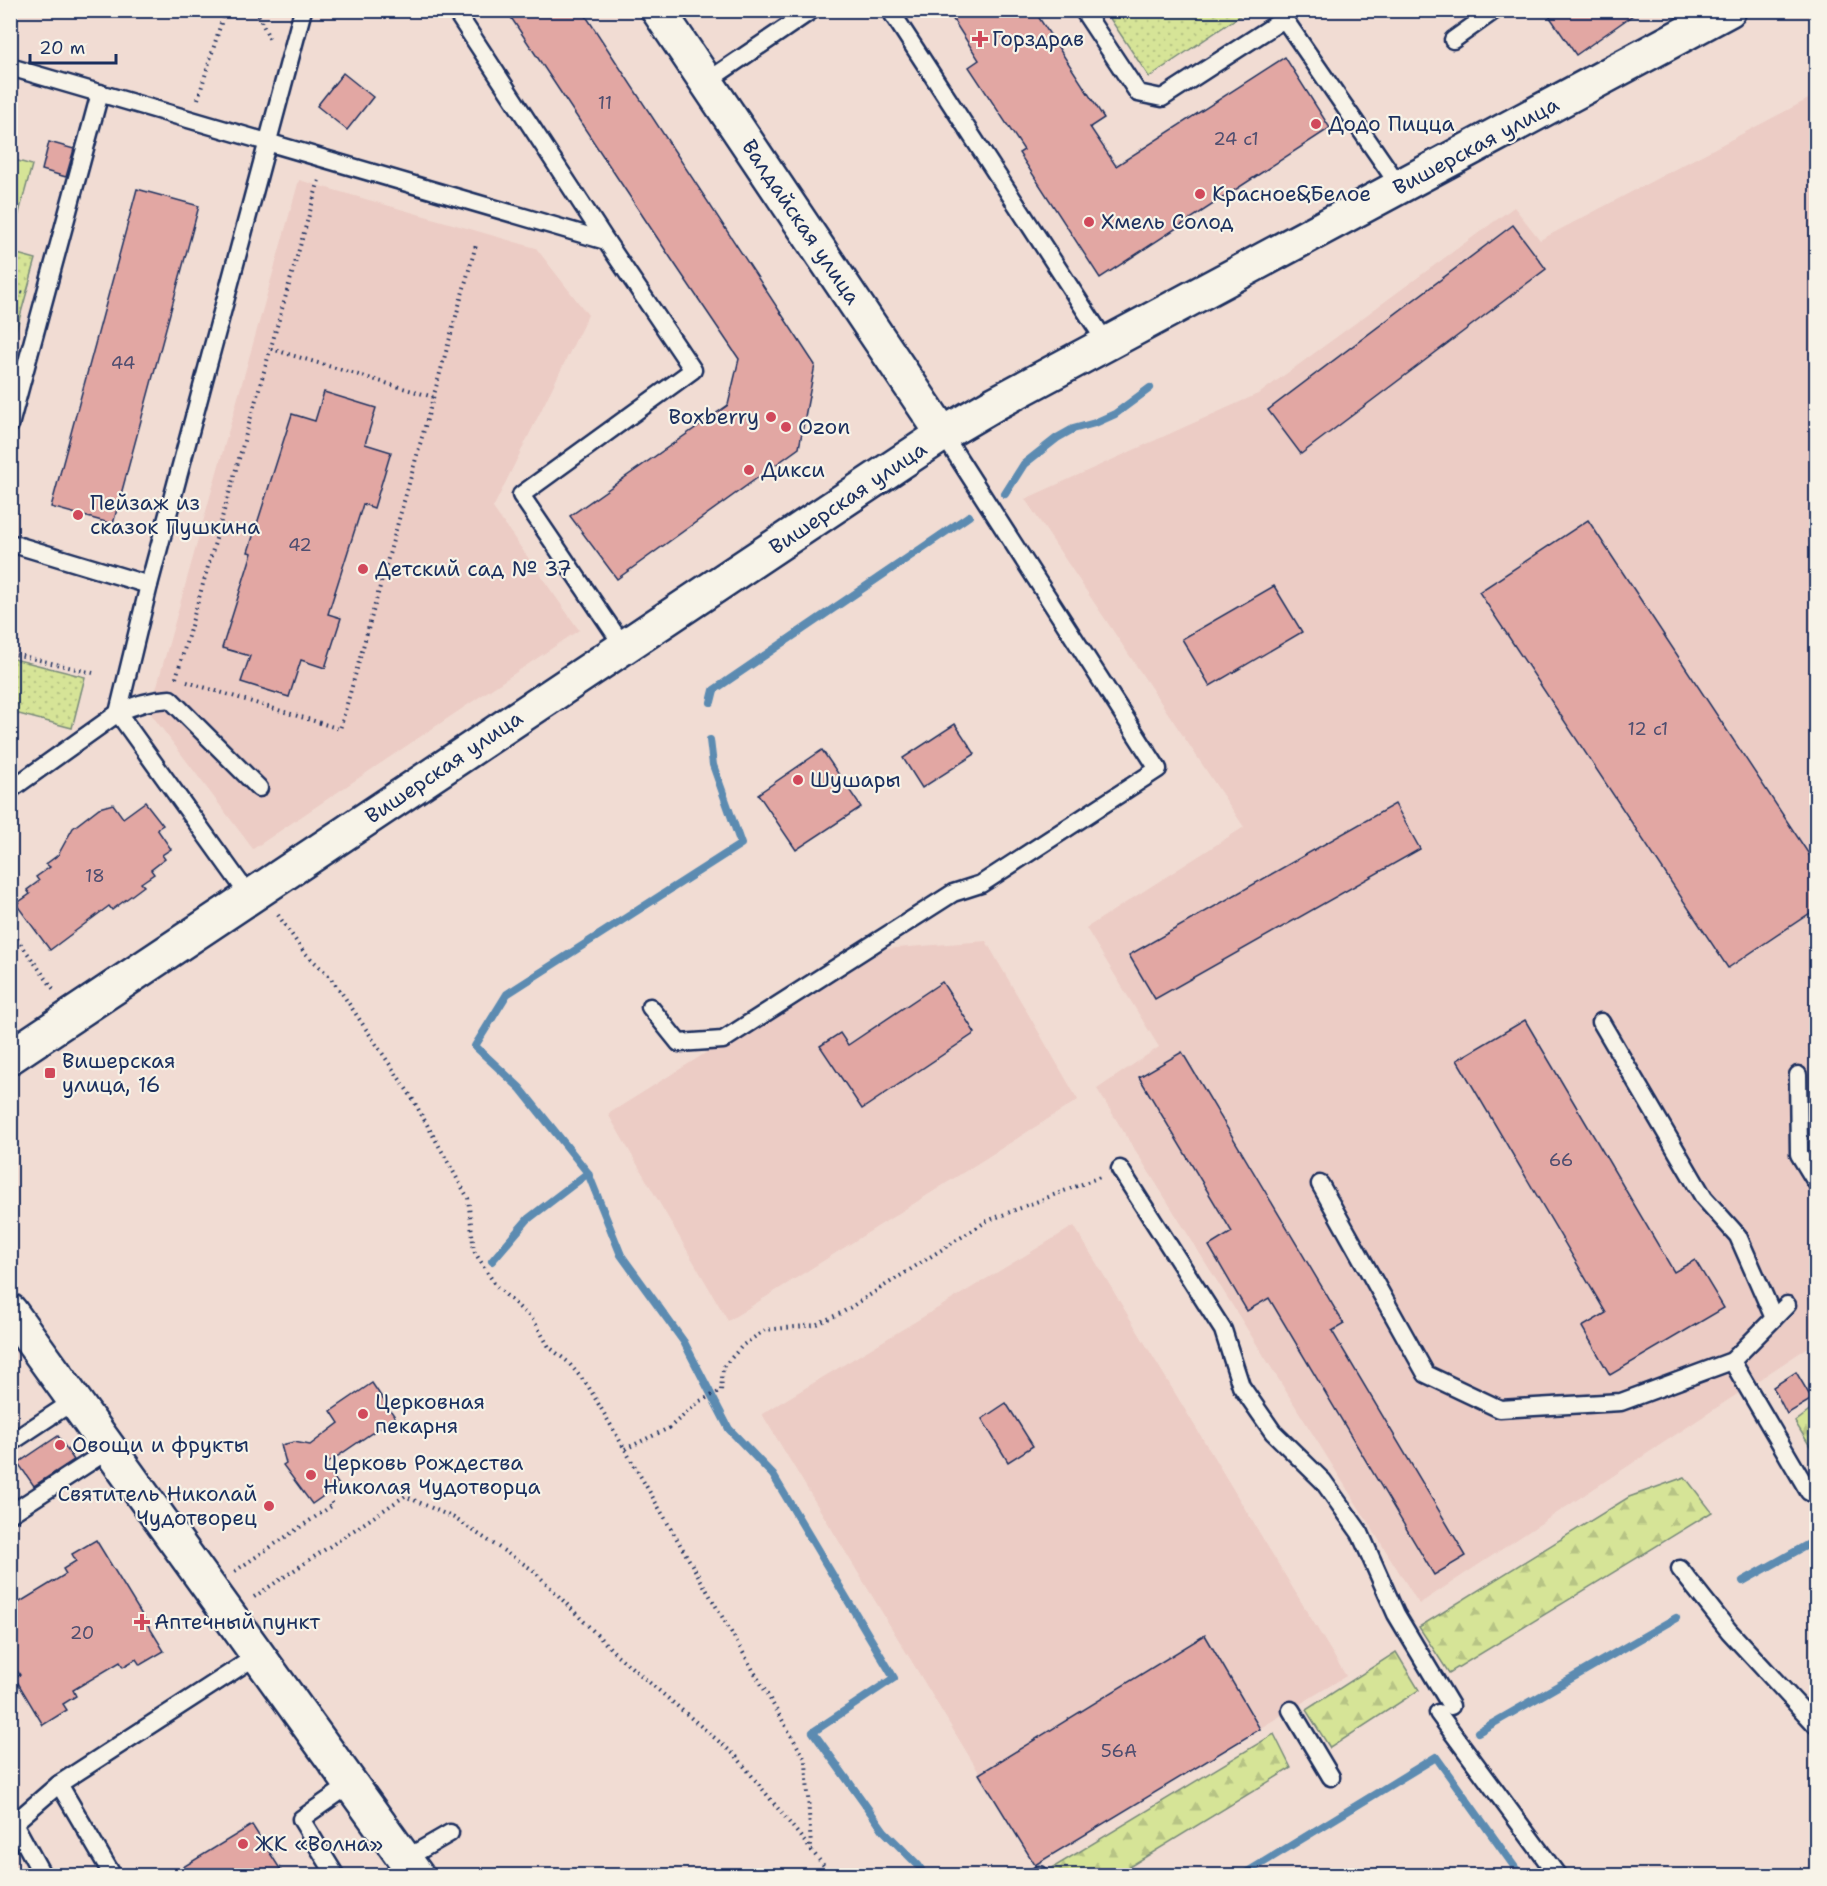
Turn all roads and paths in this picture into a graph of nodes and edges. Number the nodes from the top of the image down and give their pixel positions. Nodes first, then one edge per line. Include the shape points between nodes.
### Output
1 (225, 10) edge
2 (303, 10) edge
3 (455, 10) edge
4 (658, 10) edge
5 (812, 10) edge
6 (890, 10) edge
7 (1083, 10) edge
8 (1495, 10) edge
9 (1729, 10) edge
10 (1281, 15) edge
11 (1453, 40) dead end
12 (10, 67) edge
13 (706, 82) junction
14 (100, 93) junction
15 (192, 120) junction
16 (269, 142) junction
17 (320, 177) dead end
18 (1400, 187) junction
19 (606, 241) junction
20 (477, 245) dead end
21 (1107, 344) junction
22 (271, 349) junction
23 (433, 397) junction
24 (12, 416) edge
25 (943, 434) junction
26 (10, 543) edge
27 (149, 585) junction
28 (624, 647) junction
29 (10, 653) edge
30 (93, 674) dead end
31 (118, 713) junction
32 (259, 788) dead end
33 (10, 790) edge
34 (255, 894) junction
35 (10, 929) edge
36 (57, 994) dead end
37 (650, 1007) dead end
38 (1601, 1022) dead end
39 (10, 1057) edge
40 (1798, 1075) dead end
41 (1120, 1169) joint
42 (1816, 1182) edge
43 (1320, 1184) dead end
44 (1787, 1305) dead end
45 (10, 1311) edge
46 (1774, 1318) junction
47 (1732, 1361) junction
48 (75, 1400) junction
49 (10, 1443) edge
50 (110, 1449) junction
51 (625, 1449) junction
52 (1809, 1492) dead end
53 (330, 1499) dead end
54 (10, 1514) edge
55 (1680, 1569) dead end
56 (210, 1588) junction
57 (229, 1614) junction
58 (258, 1655) junction
59 (1290, 1710) dead end
60 (1816, 1725) edge
61 (1331, 1777) dead end
62 (60, 1784) junction
63 (351, 1784) junction
64 (12, 1819) edge
65 (450, 1833) dead end
66 (810, 1848) junction
67 (411, 1867) edge
68 (1089, 1870) dead end
69 (44, 1875) edge
70 (113, 1875) edge
71 (336, 1875) edge
72 (832, 1875) edge
73 (1092, 1875) edge
74 (1558, 1875) edge

1 - 15 path
2 - 16 lane
3 - 19 lane
4 - 13 street, Валдайская улица
5 - 13 lane
6 - 21 lane
7 - 10 lane via 1138,93 1162,98
8 - 11 lane
9 - 18 street, Вишерская улица
10 - 18 lane
12 - 14 lane
13 - 25 street, Валдайская улица
14 - 15 lane
14 - 24 lane
15 - 16 lane
16 - 19 lane
16 - 27 lane
17 - 22 path
18 - 21 street, Вишерская улица
19 - 28 lane via 693,369 521,495
20 - 23 path
21 - 25 street, Вишерская улица
22 - 23 path
22 - 23 path via 176,679 340,729
25 - 28 street, Вишерская улица
25 - 37 lane via 1158,769 981,884 953,893 723,1040 679,1043
26 - 27 lane
27 - 31 lane
28 - 34 street, Вишерская улица
29 - 30 path
31 - 32 lane via 153,700 170,699
31 - 33 lane
31 - 34 lane
34 - 39 street, Вишерская улица
34 - 51 path via 329,976 411,1096 468,1198 474,1251 496,1286 534,1321 549,1347 588,1386
35 - 36 path
38 - 46 lane via 1704,1198 1738,1236
40 - 42 lane via 1799,1154
41 - 51 path via 987,1221 843,1312 814,1325 765,1330 743,1345 723,1367 721,1391 699,1401 669,1428
41 - 74 lane via 1223,1330 1241,1386 1273,1432 1323,1481 1359,1533 1444,1710
43 - 47 lane via 1426,1374 1500,1409 1621,1402
44 - 46 lane
45 - 48 street
46 - 47 lane
47 - 52 lane
48 - 49 lane
48 - 50 street
50 - 54 lane
50 - 56 street
51 - 66 path via 806,1761
53 - 56 path via 333,1505
55 - 60 lane via 1730,1631
56 - 57 street
57 - 58 street
57 - 66 path via 405,1496 454,1518 533,1570 617,1655 736,1756
58 - 62 lane
58 - 63 street
59 - 61 lane
62 - 64 lane
62 - 70 lane
63 - 67 street
63 - 71 lane via 301,1819
64 - 69 lane
65 - 67 lane
66 - 72 path
68 - 73 path

